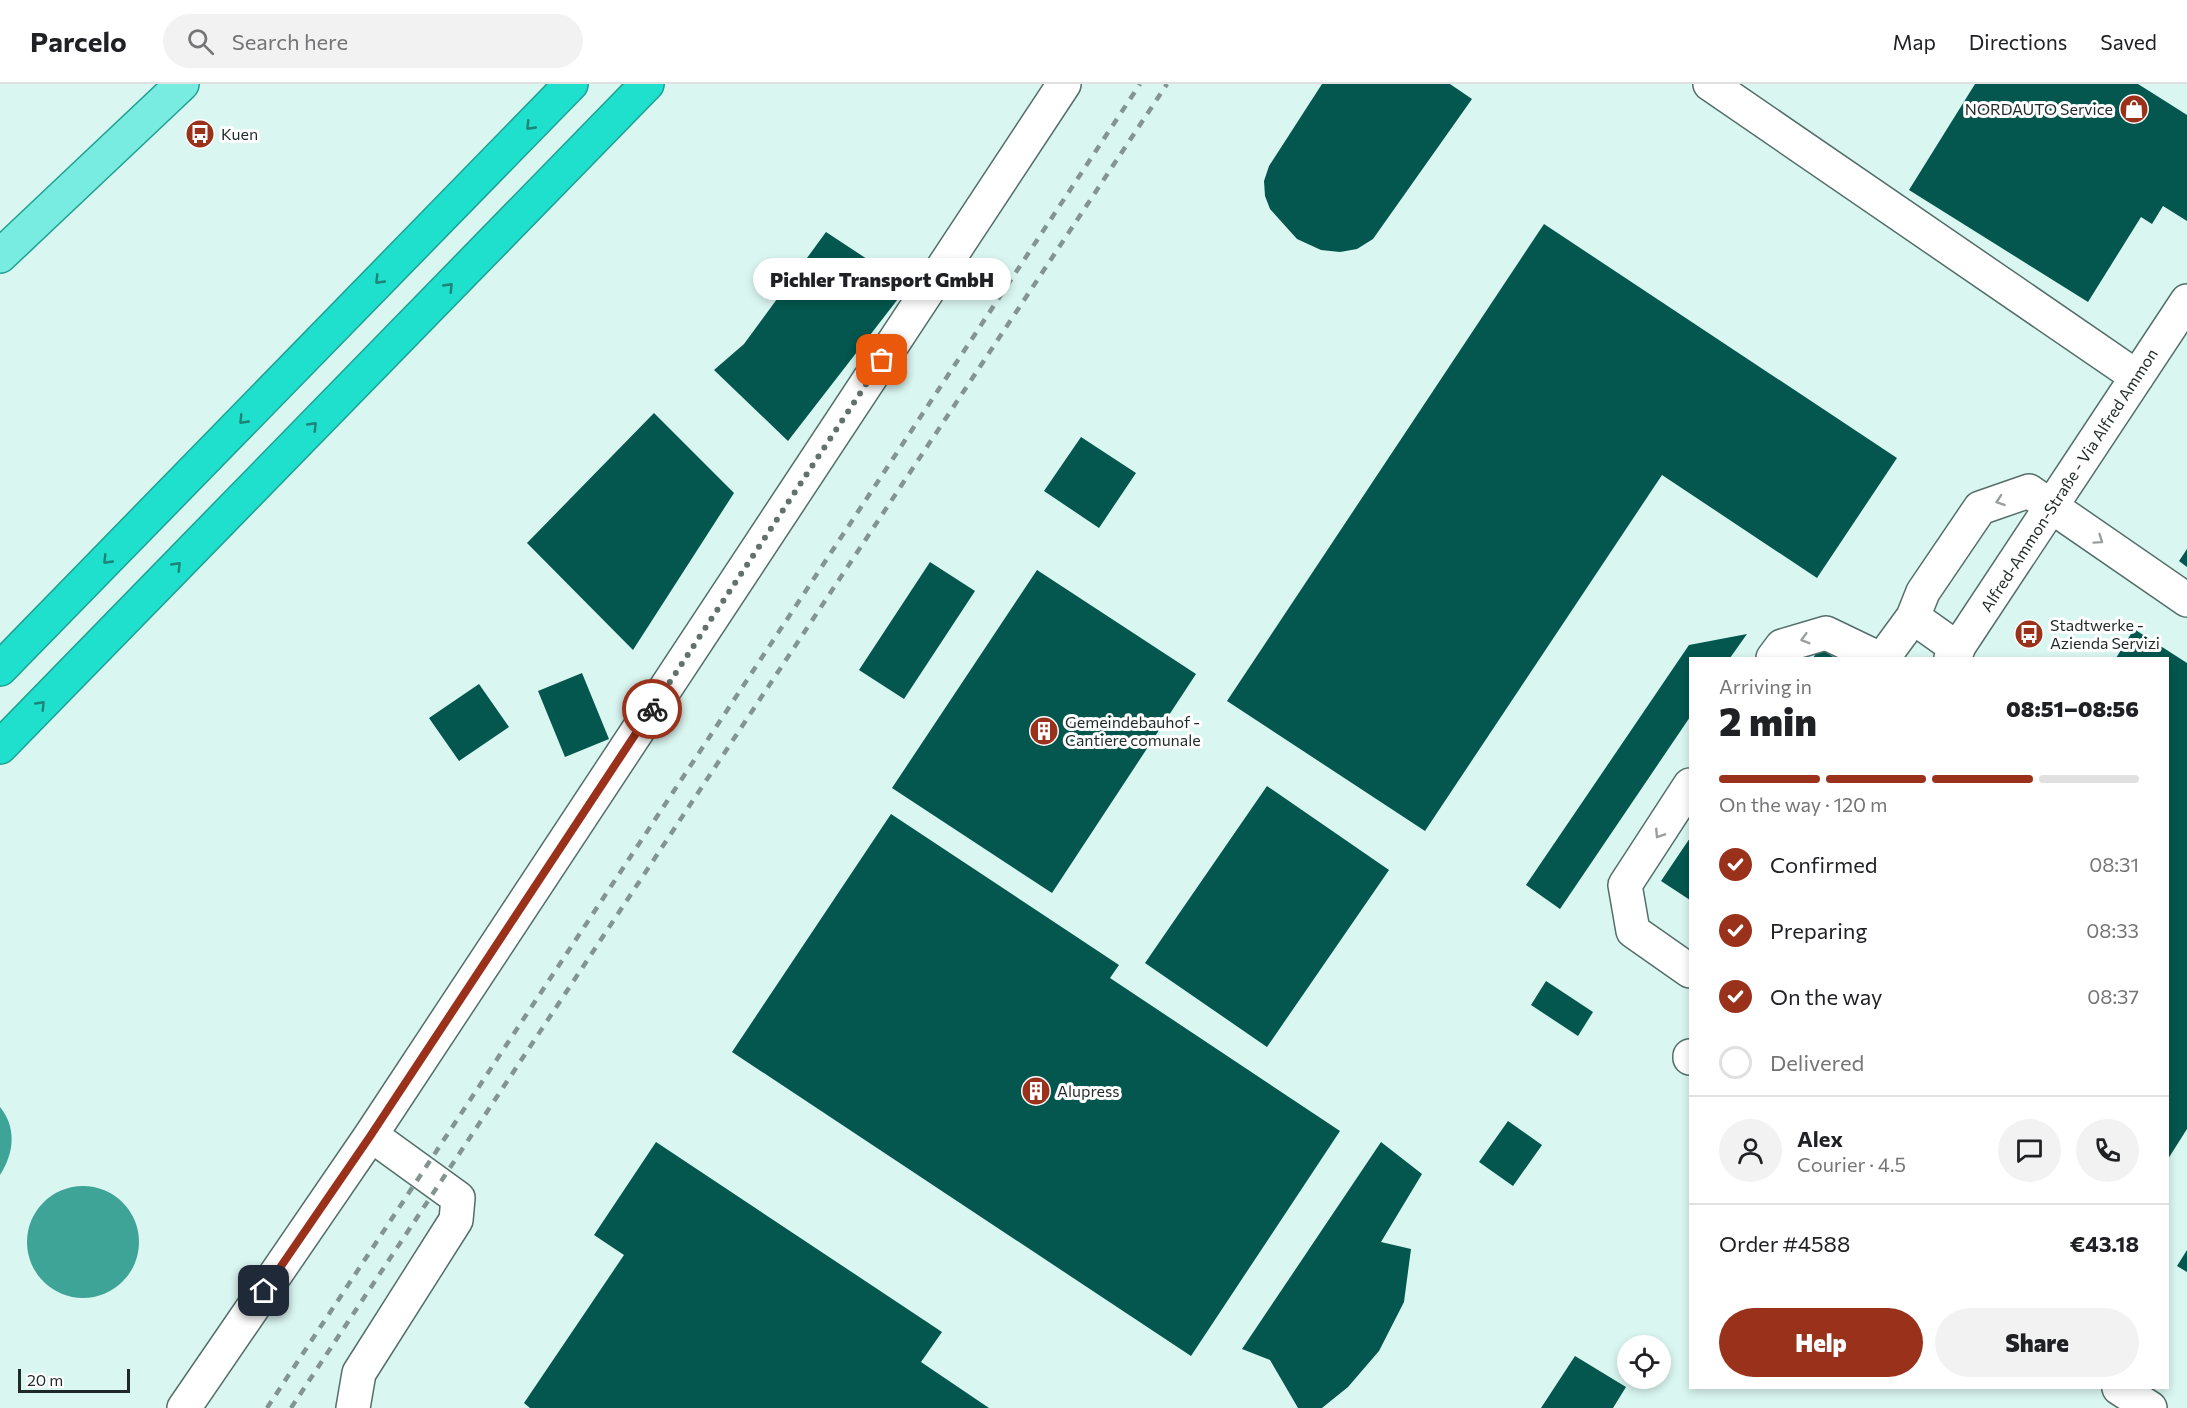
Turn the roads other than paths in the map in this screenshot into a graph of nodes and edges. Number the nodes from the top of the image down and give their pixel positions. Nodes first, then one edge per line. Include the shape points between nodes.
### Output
1 (182, 84) edge
2 (571, 84) edge
3 (647, 84) edge
4 (1064, 84) edge
5 (1710, 84) edge
6 (0, 256) edge
7 (2187, 301) edge
8 (2138, 377) junction
9 (2051, 507) junction
10 (2187, 600) edge
11 (1913, 617) junction
12 (1954, 654) edge
13 (1774, 657) edge
14 (1876, 657) edge
15 (1884, 657) edge
16 (0, 669) edge
17 (0, 747) edge
18 (1689, 787) edge
19 (1686, 959) edge
20 (371, 1135) junction
21 (2121, 1389) edge
22 (356, 1405) edge
23 (184, 1408) edge
24 (2150, 1408) edge

1 - 6 main road
2 -> 16 highway
17 -> 3 highway
4 - 20 street
5 - 8 street
7 - 8 street, Alfred-Ammon-Straße - Via Alfred Ammon
8 - 9 street, Alfred-Ammon-Straße - Via Alfred Ammon
9 -> 10 street
9 -> 11 street via 2029,491 1980,508 1923,592
9 - 12 street, Alfred-Ammon-Straße - Via Alfred Ammon
11 - 12 street
11 - 15 street
14 -> 13 street via 1826,633 1782,646
18 -> 19 street via 1625,885 1633,931
20 - 22 street via 458,1198 456,1220 359,1373
20 - 23 street
21 - 24 street

